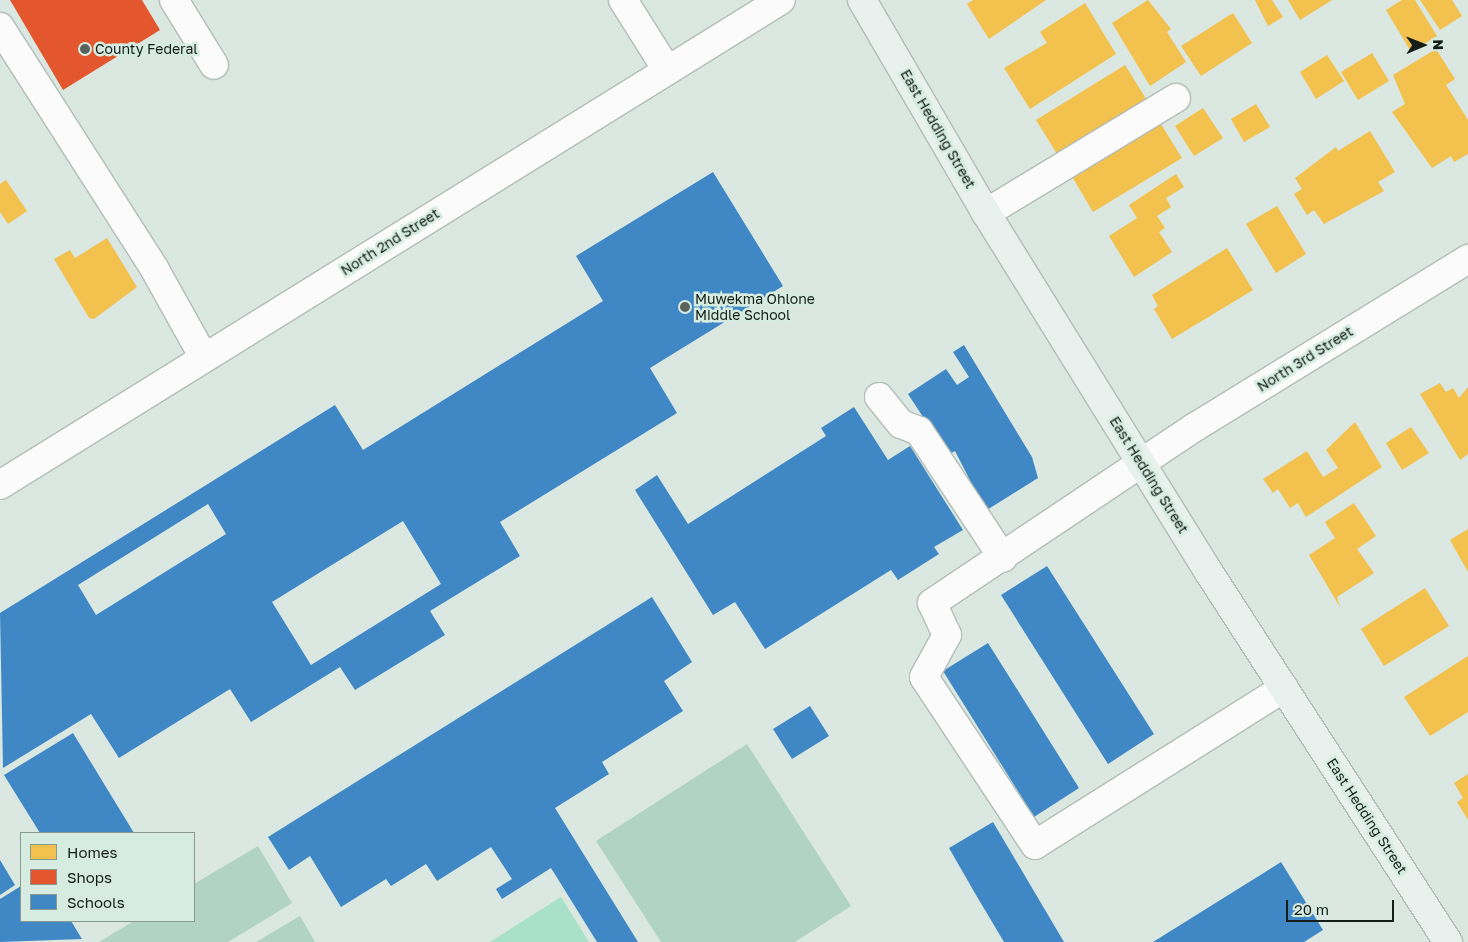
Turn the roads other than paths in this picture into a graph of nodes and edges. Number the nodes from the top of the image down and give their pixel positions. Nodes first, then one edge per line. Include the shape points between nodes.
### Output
1 (174, 0) edge
2 (623, 0) edge
3 (781, 0) edge
4 (862, 0) edge
5 (0, 27) edge
6 (214, 65) dead end
7 (667, 70) junction
8 (1176, 98) dead end
9 (986, 213) junction
10 (1468, 259) edge
11 (204, 358) junction
12 (879, 397) dead end
13 (1142, 462) junction
14 (0, 485) edge
15 (1003, 558) junction
16 (1284, 688) junction
17 (1468, 939) edge
18 (1448, 942) edge
19 (1464, 942) edge

1 - 6 street
2 - 7 street
3 - 7 street, North 2nd Street
4 - 9 main road, East Hedding Street
5 - 11 street via 74,150 149,260
7 - 11 street, North 2nd Street
8 - 9 street
9 - 13 main road, East Hedding Street
10 - 13 street, North 3rd Street
11 - 14 street, North 2nd Street
12 - 15 street via 901,424 919,430
13 - 15 street, North 3rd Street
13 - 16 main road, East Hedding Street
15 - 16 street, North 3rd Street via 932,603 947,635 924,677 1035,845
16 - 18 main road, East Hedding Street
17 - 19 main road

